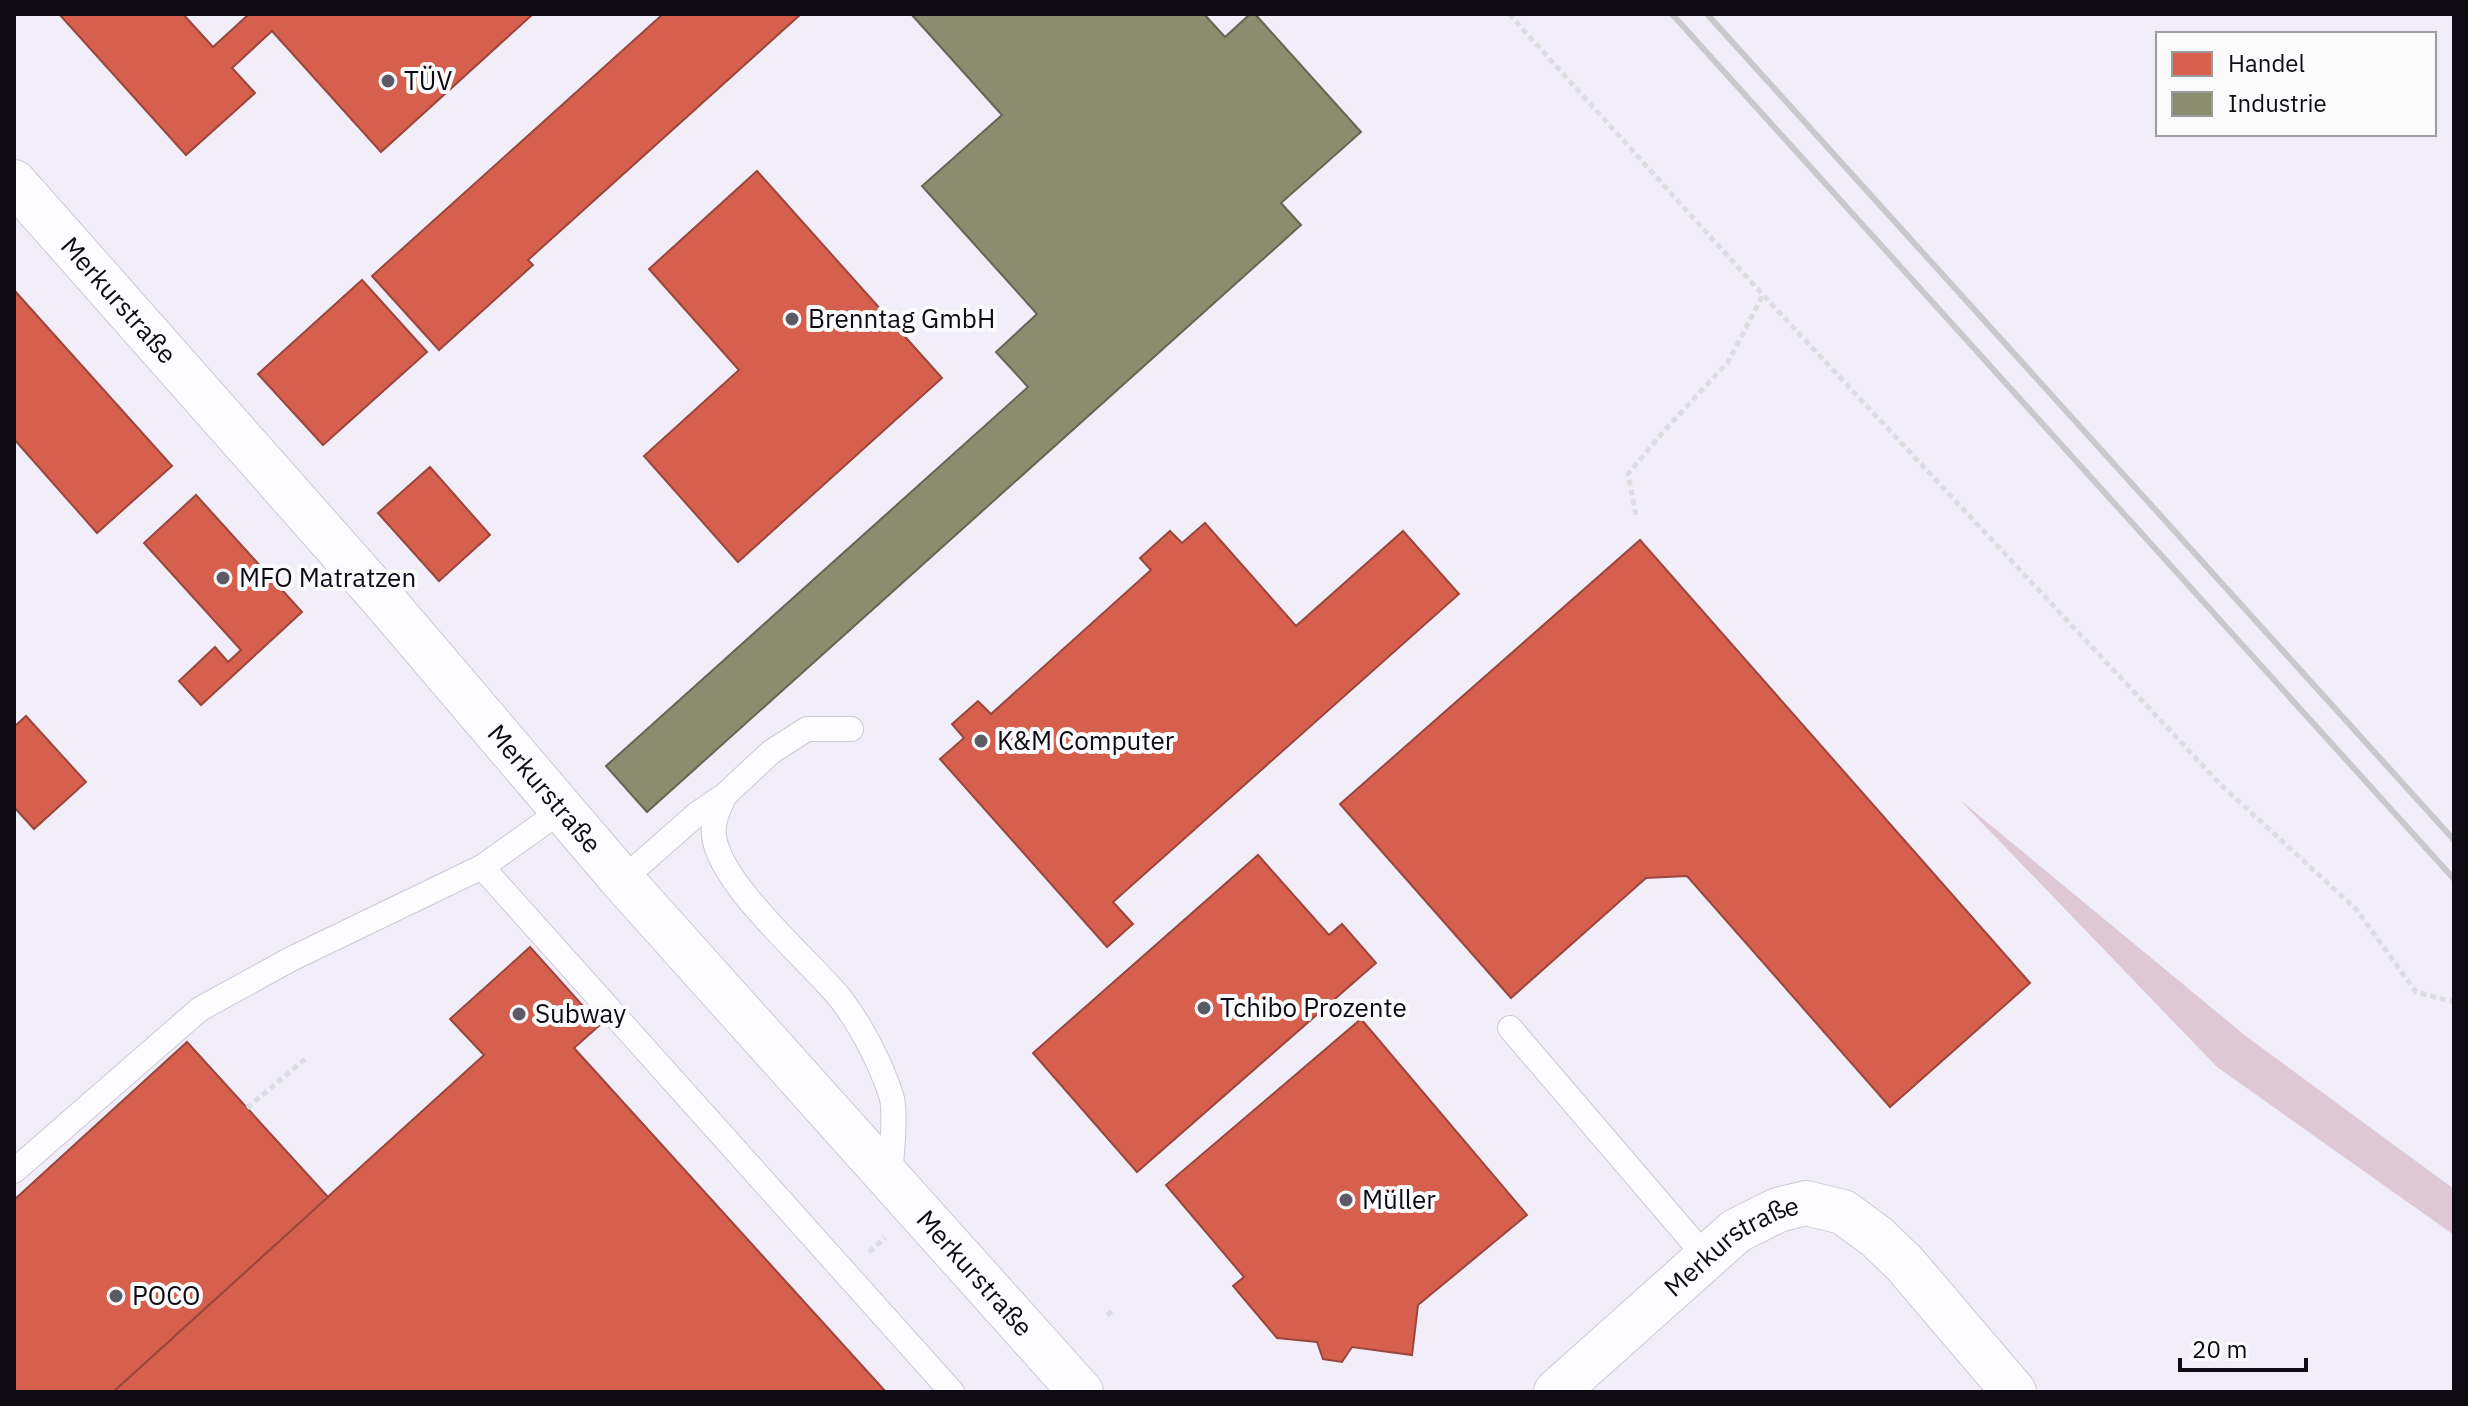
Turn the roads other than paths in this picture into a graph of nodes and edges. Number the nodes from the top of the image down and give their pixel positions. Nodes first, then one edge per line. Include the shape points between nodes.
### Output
1 (14, 182) edge
2 (851, 729) dead end
3 (725, 795) junction
4 (562, 810) junction
5 (482, 867) junction
6 (622, 880) junction
7 (1510, 1028) dead end
8 (14, 1171) edge
9 (890, 1182) junction
10 (1706, 1257) junction
11 (952, 1392) edge
12 (1081, 1392) edge
13 (1556, 1392) edge
14 (2014, 1392) edge

1 - 4 street, Merkurstraße
2 - 3 lane via 807,729 771,752
3 - 6 lane
3 - 9 lane via 714,820 723,862 841,1000 869,1045 892,1098
4 - 5 lane
4 - 6 street, Merkurstraße
5 - 8 lane via 304,952 200,1009
5 - 11 lane
6 - 9 street, Merkurstraße
7 - 10 lane
9 - 12 street, Merkurstraße
10 - 13 street, Merkurstraße
10 - 14 street, Merkurstraße via 1736,1231 1778,1210 1806,1203 1843,1212 1905,1264

